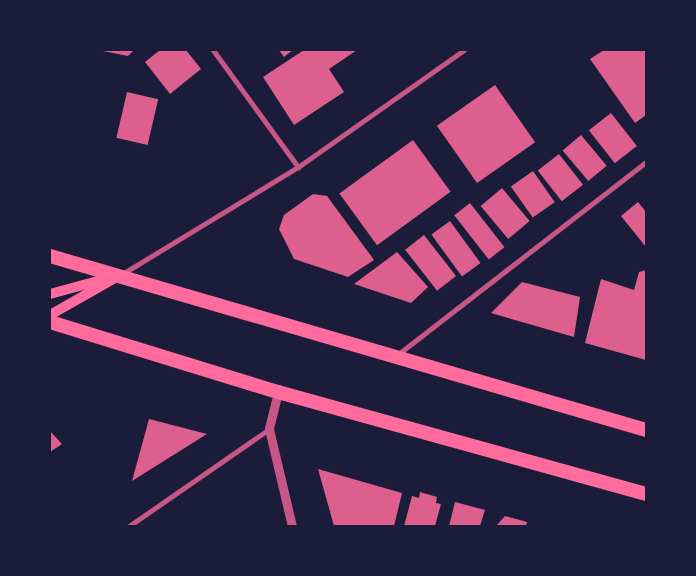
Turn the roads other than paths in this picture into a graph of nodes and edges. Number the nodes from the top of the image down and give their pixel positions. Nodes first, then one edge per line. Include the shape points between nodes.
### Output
1 (213, 50) edge
2 (464, 50) edge
3 (646, 162) edge
4 (298, 167) junction
5 (50, 256) edge
6 (120, 275) junction
7 (50, 294) edge
8 (50, 315) edge
9 (50, 322) edge
10 (396, 357) junction
11 (278, 392) junction
12 (269, 430) junction
13 (646, 430) edge
14 (646, 494) edge
15 (129, 526) edge
16 (292, 526) edge

1 - 4 street
2 - 4 street
3 - 10 street
4 - 6 street
5 - 6 highway
6 - 7 main road
6 - 8 main road
6 - 10 highway
9 - 11 highway
10 - 13 highway
11 - 12 street
11 - 14 highway
12 - 15 street
12 - 16 street

